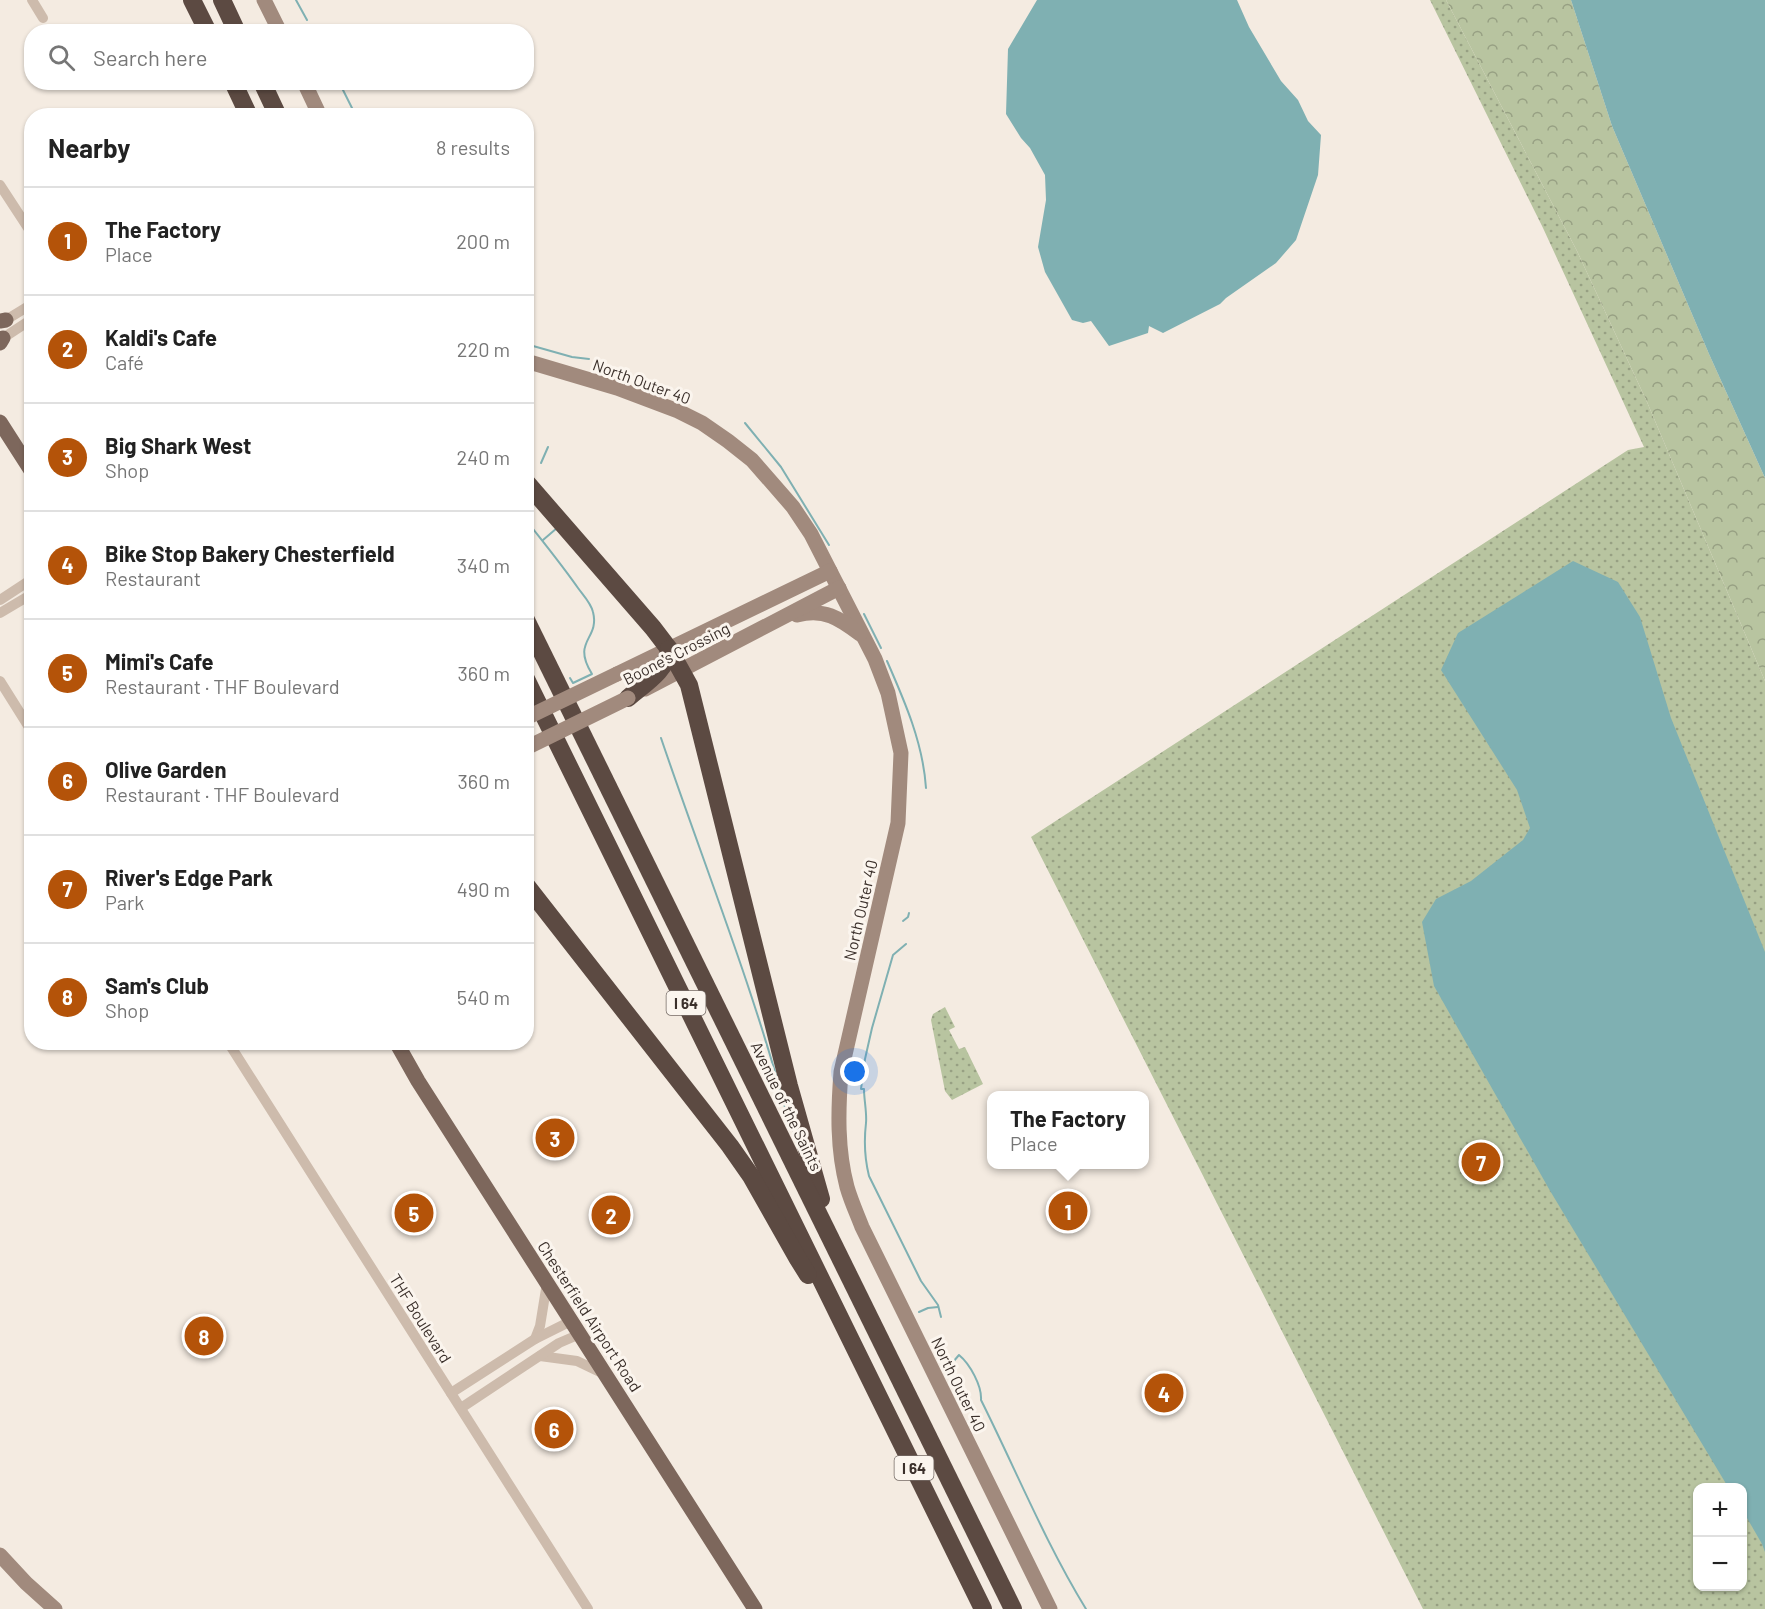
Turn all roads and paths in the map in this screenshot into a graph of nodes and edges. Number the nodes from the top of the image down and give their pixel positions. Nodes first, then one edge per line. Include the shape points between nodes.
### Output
1 (32, 0) edge
2 (192, 0) edge
3 (222, 0) edge
4 (264, 0) edge
5 (43, 18) dead end
6 (204, 24) edge
7 (233, 24) edge
8 (276, 24) edge
9 (237, 90) edge
10 (266, 90) edge
11 (308, 90) edge
12 (245, 108) edge
13 (274, 108) edge
14 (316, 108) edge
15 (0, 185) edge
16 (24, 222) edge
17 (24, 311) edge
18 (24, 322) edge
19 (2, 331) edge
20 (534, 363) edge
21 (0, 422) edge
22 (24, 460) edge
23 (534, 492) edge
24 (830, 571) junction
25 (24, 584) edge
26 (839, 588) junction
27 (24, 599) edge
28 (0, 600) edge
29 (0, 613) edge
30 (783, 619) junction
31 (534, 636) edge
32 (864, 636) junction
33 (669, 649) junction
34 (681, 671) junction
35 (0, 681) edge
36 (534, 695) edge
37 (628, 698) junction
38 (534, 714) edge
39 (24, 719) edge
40 (534, 744) edge
41 (534, 895) edge
42 (233, 1050) edge
43 (401, 1050) edge
44 (833, 1244) junction
45 (547, 1283) junction
46 (575, 1325) junction
47 (845, 1328) junction
48 (535, 1339) junction
49 (539, 1356) junction
50 (605, 1375) junction
51 (451, 1392) junction
52 (461, 1408) junction
53 (0, 1555) edge
54 (55, 1609) edge
55 (588, 1609) edge
56 (755, 1609) edge
57 (983, 1609) edge
58 (1013, 1609) edge
59 (1050, 1609) edge

1 - 5 street
2 - 6 highway
3 - 7 highway
4 - 8 street
9 - 12 highway
10 - 13 highway
11 - 14 street
15 - 16 street
17 - 19 street
18 - 19 street
20 - 24 street, North Outer 40 via 678,411 728,441 765,474 793,507
21 - 22 main road
23 - 33 highway
24 - 26 street, North Outer 40
24 - 33 street, Boone's Crossing
25 - 28 street
26 - 30 street, Boone's Crossing
26 - 32 street, North Outer 40
27 - 29 street
30 - 32 street via 808,612 829,614
30 - 34 street, Boone's Crossing
31 - 44 highway, Avenue of the Saints / I 64
32 - 59 street, North Outer 40 via 888,693 901,753 900,783 893,851 841,1072 838,1114 842,1161 862,1227
33 - 34 highway
33 - 37 highway via 661,670
33 - 38 street, Boone's Crossing, bridge
34 - 37 street, Boone's Crossing
34 - 44 highway via 691,696 791,1095
35 - 39 street
36 - 47 highway, I 64
37 - 40 street, Boone's Crossing, bridge
41 - 47 highway via 751,1176 798,1259
42 - 51 street, THF Boulevard
43 - 45 main road, Chesterfield Airport Road
44 - 58 highway, Avenue of the Saints / I 64
45 - 46 main road, Chesterfield Airport Road
45 - 48 street
46 - 48 street
46 - 49 street via 559,1343
46 - 50 main road, Chesterfield Airport Road
47 - 57 highway, I 64
48 - 51 street
49 - 50 street via 577,1361
49 - 52 street
50 - 56 main road, Chesterfield Airport Road
51 - 52 street, THF Boulevard
52 - 55 street, THF Boulevard
53 - 54 street

